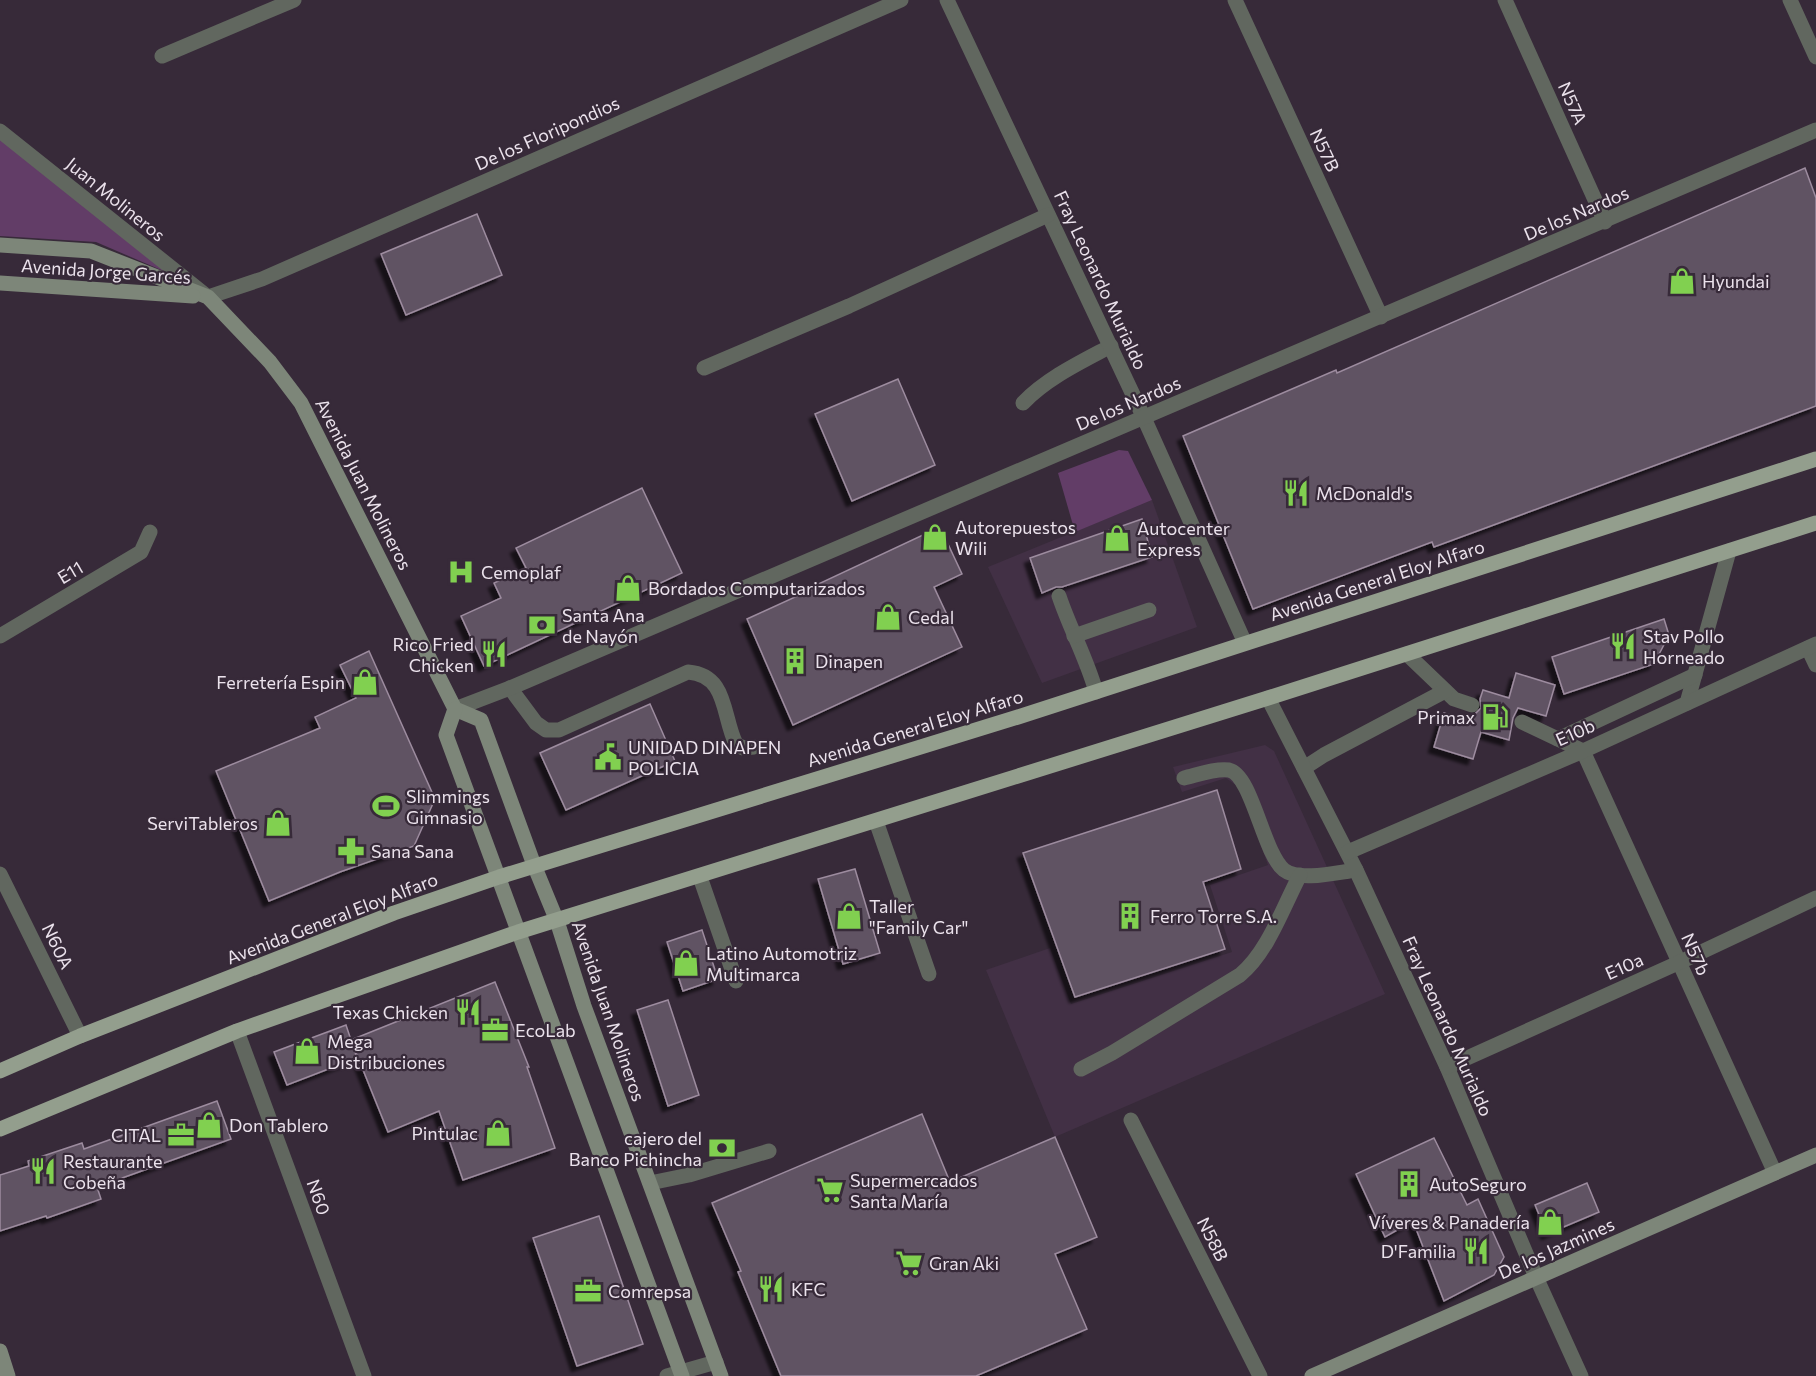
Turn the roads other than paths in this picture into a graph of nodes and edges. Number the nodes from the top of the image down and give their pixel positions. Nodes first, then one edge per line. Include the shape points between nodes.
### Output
1 (294, 0) edge
2 (901, 0) edge
3 (947, 0) edge
4 (1235, 0) edge
5 (1505, 0) edge
6 (1790, 0) edge
7 (162, 56) dead end
8 (1816, 57) edge
9 (1816, 130) edge
10 (0, 131) edge
11 (1048, 214) junction
12 (1605, 222) junction
13 (0, 245) edge
14 (0, 283) edge
15 (208, 297) junction
16 (1381, 317) junction
17 (1111, 346) junction
18 (704, 368) dead end
19 (1023, 403) dead end
20 (1144, 418) junction
21 (1816, 459) edge
22 (1816, 523) edge
23 (150, 532) dead end
24 (1729, 551) junction
25 (1059, 596) dead end
26 (1149, 610) dead end
27 (0, 636) edge
28 (1074, 636) junction
29 (1245, 643) junction
30 (1812, 646) edge
31 (1407, 654) junction
32 (1816, 665) edge
33 (1695, 675) junction
34 (510, 688) junction
35 (1445, 691) junction
36 (1096, 692) junction
37 (1268, 698) junction
38 (1688, 703) junction
39 (1472, 705) dead end
40 (455, 709) junction
41 (1522, 722) dead end
42 (1558, 739) junction
43 (754, 747) dead end
44 (1583, 750) junction
45 (1304, 768) junction
46 (1184, 778) dead end
47 (876, 821) junction
48 (1348, 852) junction
49 (534, 866) junction
50 (1356, 870) junction
51 (0, 874) edge
52 (1300, 875) junction
53 (499, 877) junction
54 (700, 877) junction
55 (1816, 898) edge
56 (556, 921) junction
57 (518, 932) junction
58 (1678, 963) junction
59 (929, 974) dead end
60 (736, 981) dead end
61 (237, 1031) junction
62 (80, 1036) junction
63 (1447, 1067) junction
64 (1081, 1069) dead end
65 (0, 1071) edge
66 (1131, 1120) dead end
67 (0, 1129) edge
68 (769, 1151) dead end
69 (1816, 1155) edge
70 (1775, 1173) junction
71 (650, 1183) junction
72 (1536, 1278) junction
73 (0, 1351) edge
74 (719, 1369) edge
75 (677, 1375) edge
76 (1318, 1375) edge
77 (8, 1376) edge
78 (364, 1376) edge
79 (1260, 1376) edge
80 (1581, 1376) edge

1 - 7 street
2 - 15 street, De los Floripondios via 262,279
3 - 11 street, Fray Leonardo Murialdo
4 - 16 street, N57B
5 - 12 street, N57A
6 - 8 street
9 - 12 street, De los Nardos
10 - 15 street, Juan Molineros
11 - 17 street, Fray Leonardo Murialdo
11 - 18 street
12 - 16 street, De los Nardos
13 - 15 street, Avenida Jorge Garcés via 91,251
14 - 15 street, Avenida Jorge Garcés
15 - 40 street, Avenida Juan Molineros via 270,363 301,403
16 - 20 street, De los Nardos
17 - 19 street via 1077,364
17 - 20 street, Fray Leonardo Murialdo
20 - 29 street, Fray Leonardo Murialdo
20 - 34 street, De los Nardos
21 - 29 main road, Avenida General Eloy Alfaro
22 - 24 main road
23 - 27 street, E11 via 141,552
24 - 31 main road
24 - 33 street
25 - 28 street
26 - 28 street
28 - 36 street
29 - 36 main road, Avenida General Eloy Alfaro
30 - 32 street
30 - 38 street, E10b
31 - 35 street
31 - 37 main road
33 - 38 street
33 - 42 street
34 - 40 street, De los Nardos
34 - 43 street via 536,723 546,730 559,730 688,672 701,673 716,684 736,744
35 - 39 street
35 - 45 street
36 - 49 main road, Avenida General Eloy Alfaro
37 - 45 street, Fray Leonardo Murialdo
37 - 47 main road
38 - 44 street, E10b
40 - 49 street, Avenida Juan Molineros via 481,720
40 - 53 street via 446,735
41 - 42 street
42 - 44 street
44 - 48 street, E10b
44 - 58 street, N57b
45 - 48 street, Fray Leonardo Murialdo
46 - 52 street via 1230,770 1239,776 1272,853 1284,870
47 - 54 main road
47 - 59 street
48 - 50 street, Fray Leonardo Murialdo
49 - 53 main road, Avenida General Eloy Alfaro
49 - 56 street, Avenida Juan Molineros
50 - 52 street
50 - 63 street, Fray Leonardo Murialdo
51 - 62 street, N60A
52 - 64 street via 1261,954 1251,966
53 - 57 street
53 - 62 main road, Avenida General Eloy Alfaro via 394,913
54 - 56 main road
54 - 60 street
55 - 58 street, E10a
56 - 57 main road
56 - 71 street, Avenida Juan Molineros
57 - 61 main road
57 - 75 street
58 - 63 street, E10a
58 - 70 street, N57b
61 - 67 main road
61 - 78 street, N60
62 - 65 main road, Avenida General Eloy Alfaro
63 - 72 street, Fray Leonardo Murialdo
66 - 79 street, N58B
68 - 71 street
69 - 70 street, De los Jazmines
70 - 72 street, De los Jazmines
71 - 74 street, Avenida Juan Molineros
72 - 76 street, De los Jazmines
72 - 80 street, Fray Leonardo Murialdo
73 - 77 street
74 - 75 street

